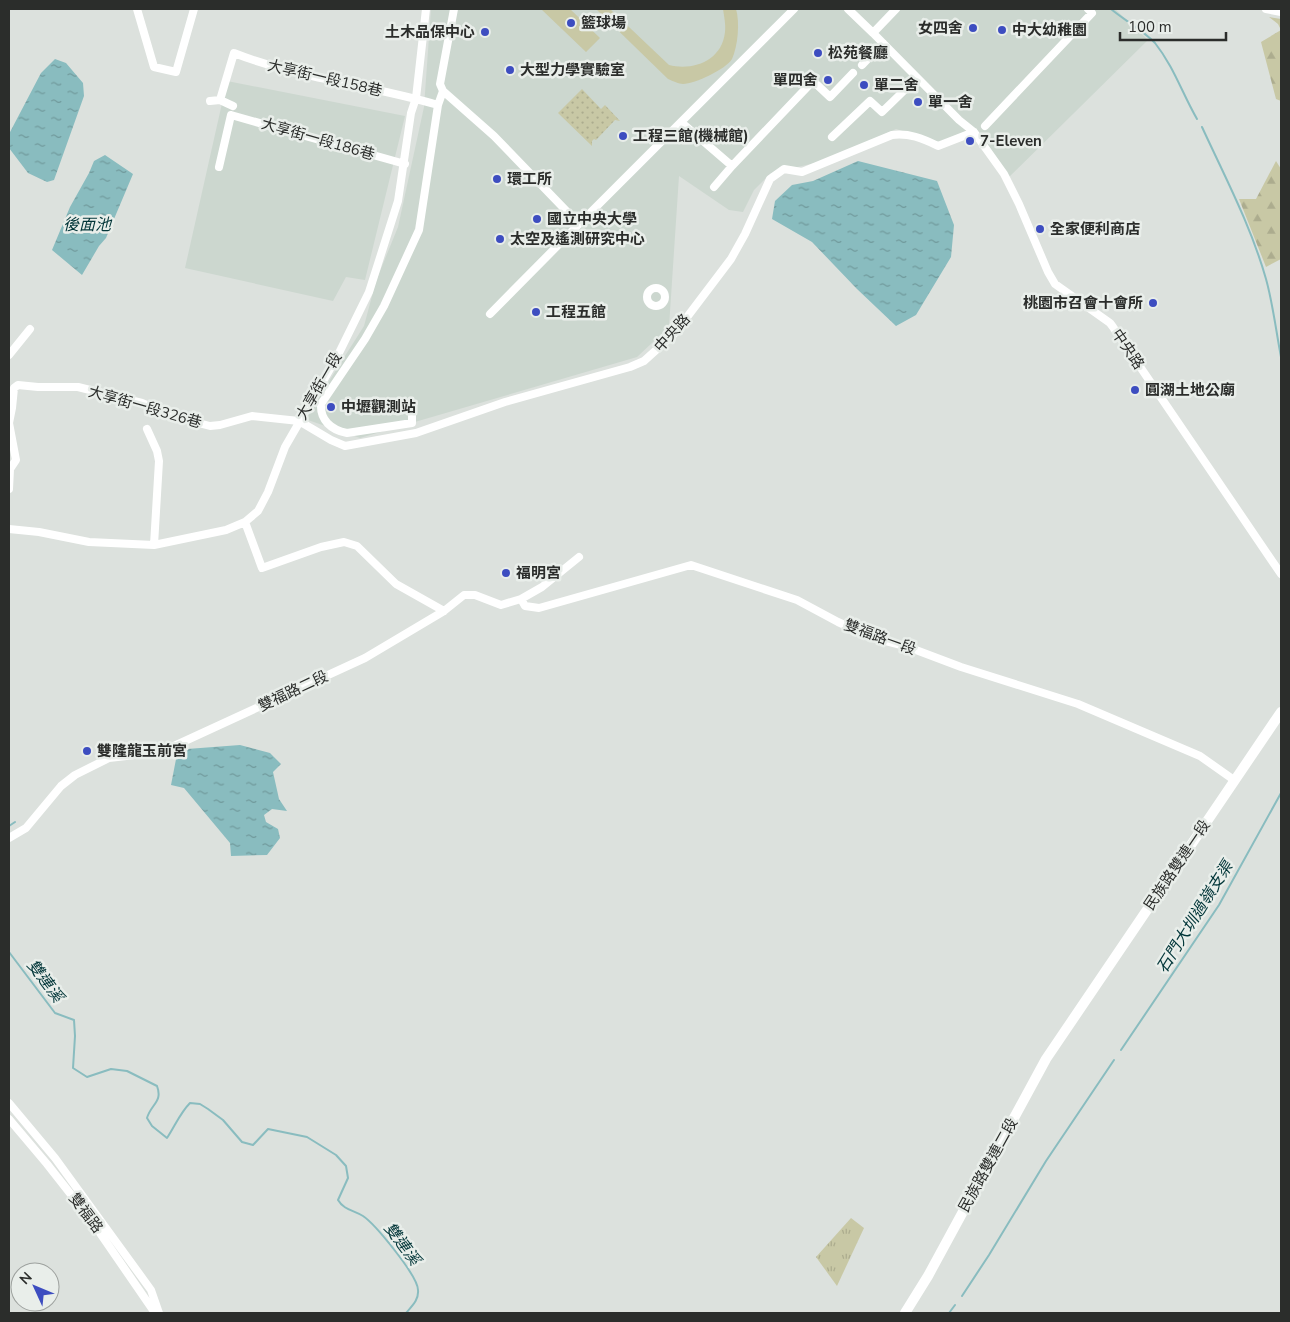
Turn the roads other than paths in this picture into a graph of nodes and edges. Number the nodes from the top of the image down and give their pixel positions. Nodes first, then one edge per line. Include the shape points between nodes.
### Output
1 (137, 9) edge
2 (194, 9) edge
3 (426, 9) edge
4 (454, 9) edge
5 (794, 9) edge
6 (848, 9) edge
7 (896, 9) edge
8 (1088, 9) edge
9 (1266, 9) edge
10 (1281, 12) edge
11 (873, 33) junction
12 (883, 43) junction
13 (862, 65) dead end
14 (854, 74) dead end
15 (917, 78) junction
16 (443, 91) junction
17 (416, 98) junction
18 (220, 100) junction
19 (210, 101) dead end
20 (438, 105) junction
21 (233, 106) dead end
22 (681, 122) junction
23 (985, 126) dead end
24 (974, 132) junction
25 (832, 137) dead end
26 (405, 164) junction
27 (732, 166) junction
28 (219, 167) dead end
29 (714, 187) dead end
30 (580, 224) junction
31 (490, 314) dead end
32 (30, 329) dead end
33 (9, 355) edge
34 (412, 406) dead end
35 (299, 421) junction
36 (147, 429) dead end
37 (10, 468) edge
38 (9, 489) edge
39 (245, 522) junction
40 (9, 529) edge
41 (154, 545) junction
42 (580, 557) dead end
43 (1281, 574) edge
44 (521, 599) junction
45 (444, 611) junction
46 (1281, 712) edge
47 (1234, 780) junction
48 (9, 838) edge
49 (1073, 1018) joint
50 (9, 1103) edge
51 (9, 1119) edge
52 (155, 1313) edge
53 (159, 1313) edge
54 (906, 1313) edge

1 - 2 street via 154,67 176,72
3 - 17 street, 大享街一段
4 - 16 street via 440,84
5 - 22 street
6 - 11 street, 中央路
7 - 11 street
8 - 23 street via 1092,13
9 - 10 street
11 - 12 street, 中央路
12 - 13 street
12 - 15 street, 中央路
14 - 27 street via 830,97 813,81
15 - 24 street, 中央路
15 - 25 street via 882,112 870,101
16 - 20 street
16 - 30 street via 494,136
17 - 18 street, 大享街一段158巷 via 317,78 234,53
17 - 20 street, 大享街一段158巷
17 - 26 street, 大享街一段
18 - 19 street
18 - 21 street
20 - 34 street via 419,230 384,306 321,410 329,425 347,433 412,422
22 - 27 street
22 - 30 street
24 - 35 street, 中央路 via 938,146 915,136 892,134 802,172 784,169 770,179 731,259 675,333 644,361 630,367 496,405 416,433 345,446
24 - 43 street, 中央路 via 1004,174 1055,284 1110,323
26 - 28 street, 大享街一段186巷 via 231,115
26 - 35 street, 大享街一段 via 398,201 369,292 337,358
27 - 29 street
30 - 31 street
32 - 33 street
35 - 37 street, 大享街一段326巷 via 252,416 210,426 175,417 142,403 78,387 18,385 14,388 9,422 16,460
35 - 39 street, 大享街一段 via 258,511
36 - 41 street via 159,461
37 - 38 street
39 - 41 street, 大享街一段 via 226,530
39 - 45 street via 262,568 344,542 358,546 396,584
40 - 41 street, 大享街一段 via 88,542
42 - 44 street, 雙福路二段
44 - 45 street, 雙福路二段 via 501,605 474,595 464,595
44 - 47 street, 雙福路一段 via 525,606 539,608 691,565 796,600 873,638 1078,704 1200,756
45 - 48 street, 雙福路二段 via 365,658 161,752 109,758 75,775 61,786 26,828
46 - 47 main road, 民族路雙連一段
47 - 49 main road, 民族路雙連一段
49 - 54 main road, 民族路雙連二段 via 1046,1059
50 - 53 street via 136,1268 151,1290
51 - 52 street, 雙福路 via 92,1220

